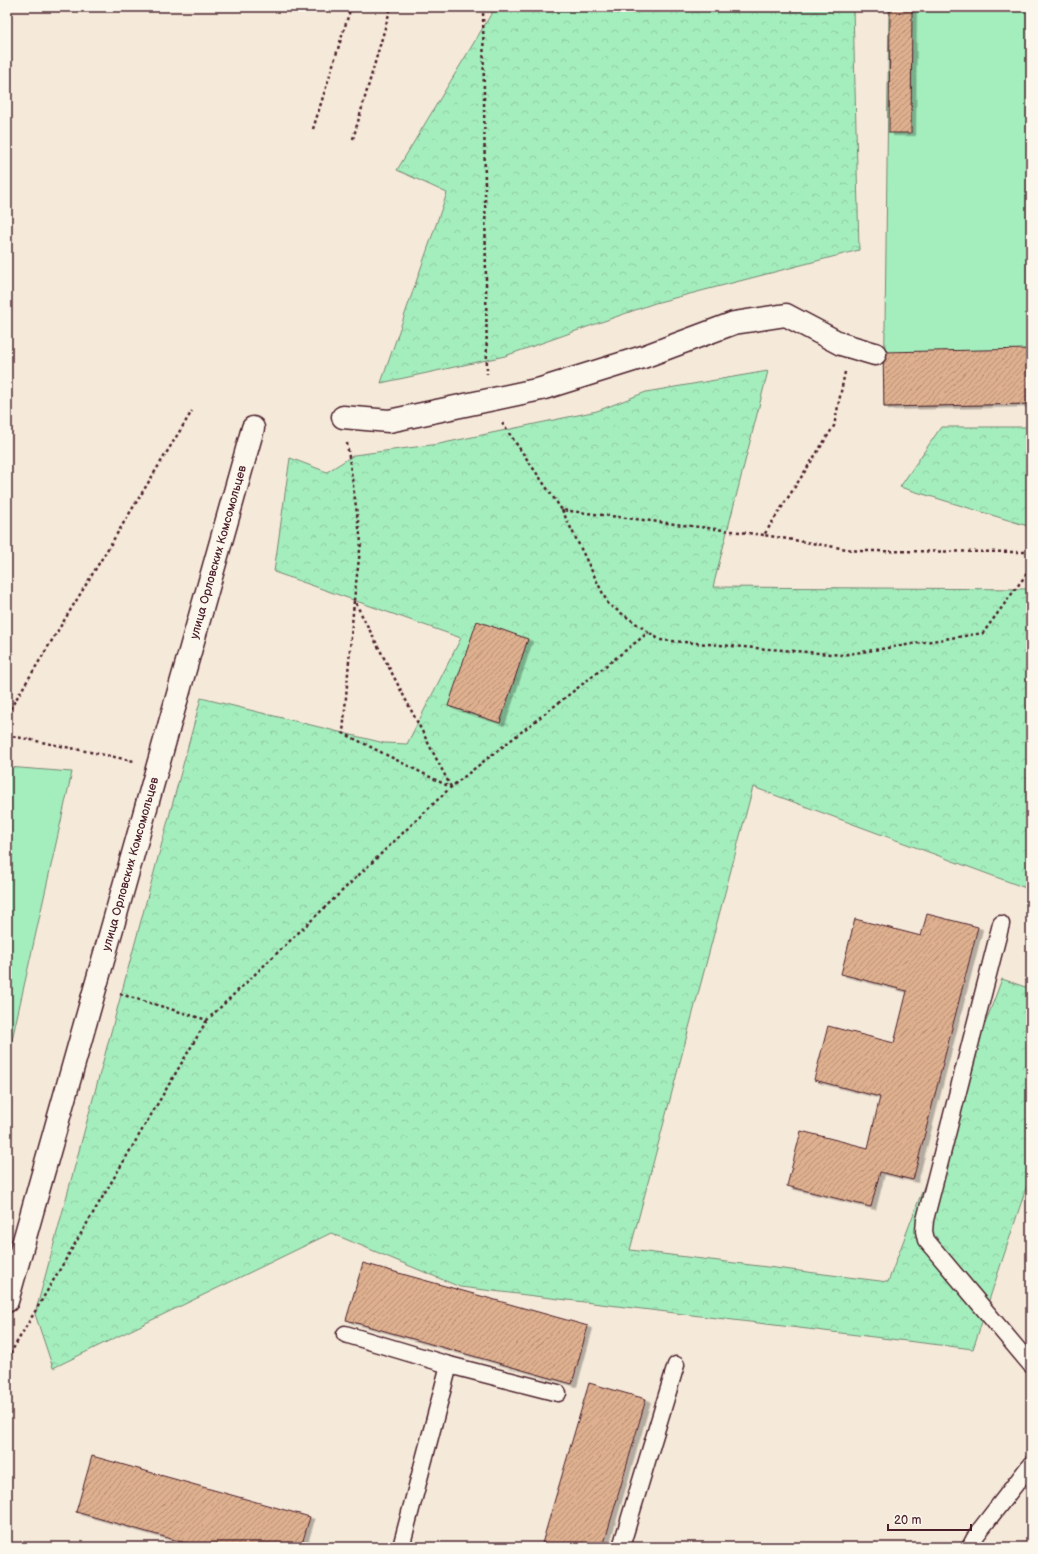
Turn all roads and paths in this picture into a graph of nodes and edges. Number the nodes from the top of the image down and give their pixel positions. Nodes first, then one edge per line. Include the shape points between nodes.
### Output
1 (351, 7) edge
2 (391, 7) edge
3 (483, 7) edge
4 (314, 129) dead end
5 (353, 139) dead end
6 (850, 346) junction
7 (875, 354) dead end
8 (487, 400) junction
9 (192, 411) dead end
10 (343, 417) joint
11 (253, 428) dead end
12 (562, 510) junction
13 (764, 535) junction
14 (1031, 552) edge
15 (1031, 568) edge
16 (354, 600) junction
17 (649, 632) junction
18 (7, 714) edge
19 (7, 735) edge
20 (158, 766) junction
21 (451, 787) junction
22 (1001, 924) dead end
23 (95, 987) junction
24 (208, 1020) junction
25 (7, 1301) edge
26 (345, 1334) dead end
27 (7, 1358) edge
28 (449, 1365) junction
29 (1031, 1365) edge
30 (676, 1366) dead end
31 (558, 1393) dead end
32 (1031, 1464) edge
33 (401, 1547) edge
34 (621, 1547) edge
35 (970, 1547) edge

1 - 4 path
2 - 5 path
3 - 8 path
6 - 7 street
6 - 8 street via 841,344 786,315 734,323 643,357 541,389
6 - 13 path via 834,426
8 - 10 street via 389,421
8 - 12 path
9 - 18 path
10 - 16 path via 362,542
11 - 20 street, улица Орловских Комсомольцев
12 - 13 path
12 - 17 path via 608,604
13 - 14 path via 859,550
15 - 17 path via 983,633 842,655 660,640
16 - 21 path
16 - 21 path via 343,733
17 - 21 path
19 - 20 path
20 - 23 street, улица Орловских Комсомольцев
21 - 24 path
22 - 29 lane via 924,1231 926,1240
23 - 24 path
23 - 25 street, улица Орловских Комсомольцев
24 - 27 path
26 - 28 lane
28 - 31 lane
28 - 33 lane
30 - 34 lane
32 - 35 lane via 977,1534

